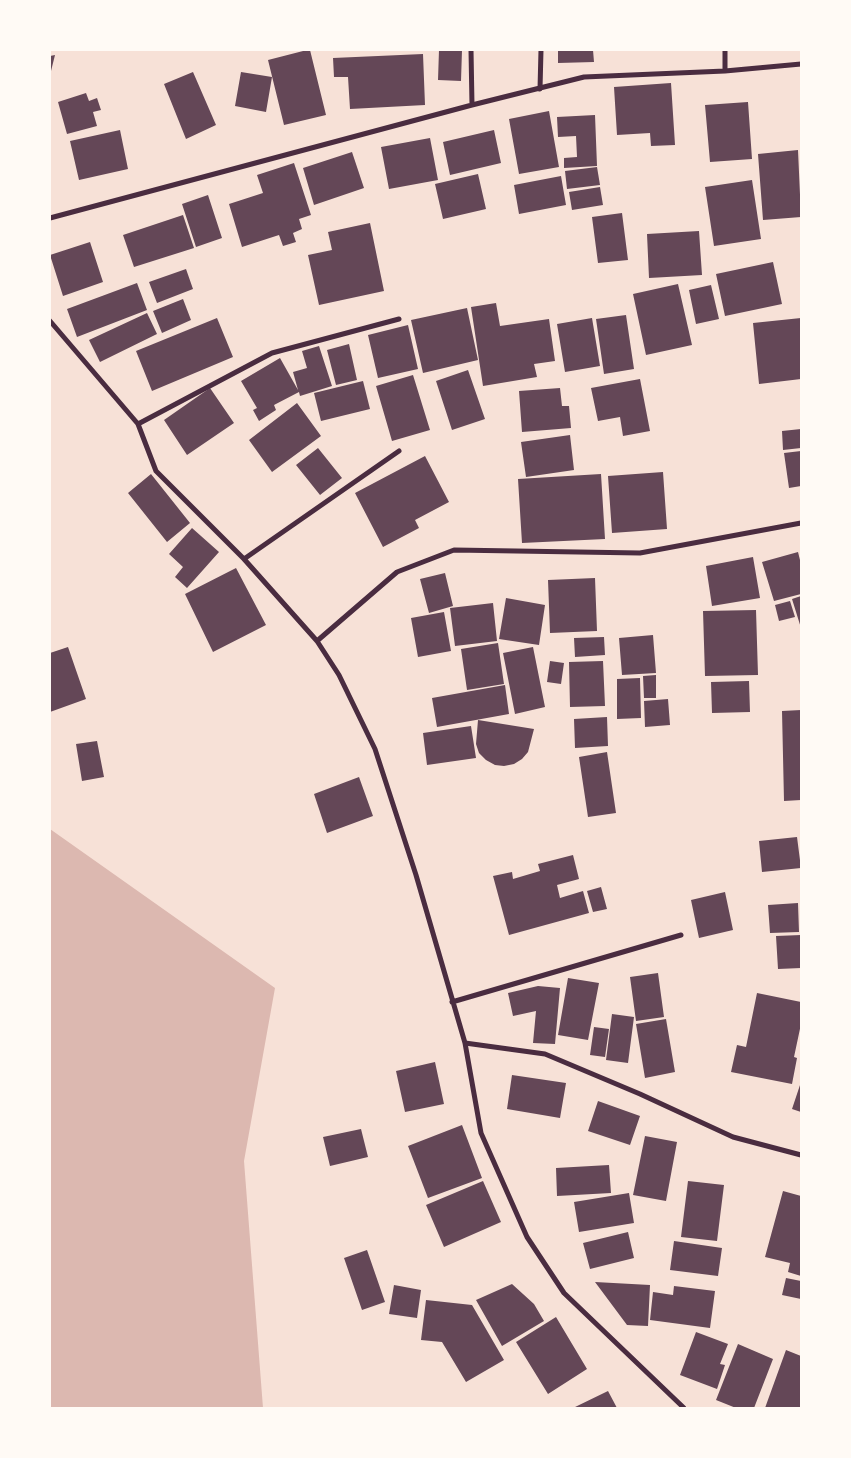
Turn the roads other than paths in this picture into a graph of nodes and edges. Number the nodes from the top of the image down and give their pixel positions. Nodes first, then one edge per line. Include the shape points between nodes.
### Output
1 (471, 50) edge
2 (541, 50) edge
3 (725, 50) edge
4 (801, 64) edge
5 (725, 72) junction
6 (540, 89) junction
7 (472, 105) junction
8 (50, 218) edge
9 (399, 319) dead end
10 (50, 321) edge
11 (138, 424) junction
12 (399, 450) dead end
13 (801, 523) edge
14 (244, 559) junction
15 (317, 641) junction
16 (681, 935) dead end
17 (452, 1002) junction
18 (465, 1043) junction
19 (801, 1155) edge
20 (684, 1408) edge

1 - 7 street
2 - 6 street
3 - 5 street
4 - 5 street
5 - 6 street via 584,77
6 - 7 street
7 - 8 street
9 - 11 street via 272,353
10 - 11 street
11 - 14 street via 156,471
12 - 14 street
13 - 15 street via 640,553 454,550 397,572
14 - 15 street
15 - 17 street via 339,675 374,748 416,875
16 - 17 street
17 - 18 street
18 - 19 street via 545,1054 733,1137
18 - 20 street via 481,1132 526,1237 564,1293

